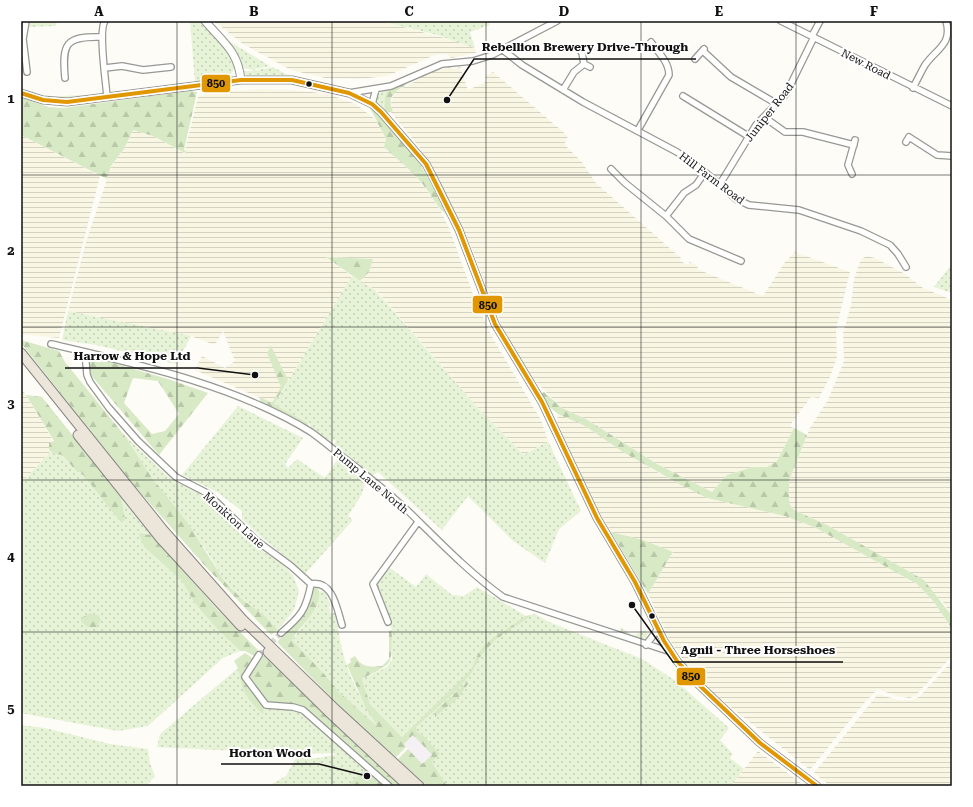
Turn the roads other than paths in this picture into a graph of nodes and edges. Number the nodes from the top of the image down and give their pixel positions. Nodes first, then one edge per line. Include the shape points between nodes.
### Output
1 (26, 21) edge
2 (105, 21) edge
3 (205, 21) edge
4 (558, 21) edge
5 (781, 21) edge
6 (820, 21) edge
7 (946, 21) edge
8 (101, 37) junction
9 (813, 37) junction
10 (651, 42) dead end
11 (503, 50) junction
12 (580, 50) dead end
13 (695, 59) dead end
14 (171, 66) dead end
15 (105, 68) junction
16 (28, 72) dead end
17 (65, 78) dead end
18 (241, 80) junction
19 (913, 88) junction
20 (376, 90) junction
21 (563, 90) junction
22 (21, 93) edge
23 (349, 93) junction
24 (683, 96) dead end
25 (107, 97) junction
26 (372, 104) junction
27 (777, 104) junction
28 (952, 106) edge
29 (764, 117) junction
30 (638, 130) junction
31 (748, 136) junction
32 (906, 142) dead end
33 (952, 156) edge
34 (614, 170) dead end
35 (705, 172) junction
36 (852, 174) dead end
37 (720, 184) junction
38 (666, 216) junction
39 (739, 259) dead end
40 (906, 267) dead end
41 (51, 344) dead end
42 (85, 352) junction
43 (21, 354) edge
44 (21, 363) edge
45 (418, 522) junction
46 (311, 584) junction
47 (388, 622) dead end
48 (342, 625) dead end
49 (658, 629) junction
50 (281, 633) tunnel mouth
51 (646, 645) junction
52 (672, 652) junction
53 (259, 655) tunnel mouth
54 (389, 786) edge
55 (408, 786) edge
56 (419, 786) edge
57 (817, 786) edge

1 - 16 street via 23,39
2 - 8 street via 102,24
3 - 18 street via 237,58
4 - 11 street
5 - 9 street, New Road
6 - 9 street, Juniper Road
7 - 19 street via 948,33 943,46 925,65
8 - 15 street
8 - 17 street via 78,38 66,48 63,56
9 - 19 street, New Road
9 - 27 street, Juniper Road via 792,84
10 - 30 street via 669,69 669,75
11 - 20 street via 473,61 442,64 408,80
11 - 21 street, Hill Farm Road
12 - 21 street via 587,65 574,72
13 - 27 street via 704,50 731,77
14 - 15 street via 143,70 122,66
15 - 25 street
18 - 23 street via 292,80
18 - 25 street
19 - 28 street, New Road
20 - 23 street
20 - 26 street
21 - 30 street, Hill Farm Road
22 - 25 street via 57,102
23 - 26 street
24 - 31 street via 692,99
26 - 49 street via 388,118 426,164 459,230 495,324 542,402 596,518 635,582
27 - 29 street, Juniper Road
29 - 31 street, Juniper Road
29 - 36 street via 784,132 803,132 854,142 848,165
30 - 35 street, Hill Farm Road via 677,152
31 - 37 street, Juniper Road
32 - 33 street via 909,137 938,155
34 - 38 street
35 - 37 street, Hill Farm Road
35 - 38 street
37 - 40 street, Hill Farm Road via 729,193 749,205 800,210 862,231 890,245
38 - 39 street via 689,239
41 - 42 street, Pump Lane North
42 - 45 street, Pump Lane North via 181,378 251,401 311,432 381,487
42 - 46 street, Monkton Lane via 90,382 138,441 176,477 207,493 257,541
43 - 56 highway via 164,531 242,619
44 - 55 highway via 161,539 226,610
45 - 47 street via 373,584
45 - 51 street, Pump Lane North via 453,557 503,597
46 - 48 street, Monkton Lane via 319,584 331,593
46 - 50 street via 303,613
49 - 51 street
49 - 52 street
51 - 52 street, Pump Lane North
52 - 57 street via 697,683 760,743
53 - 54 street via 245,677 266,705 293,707 310,715

